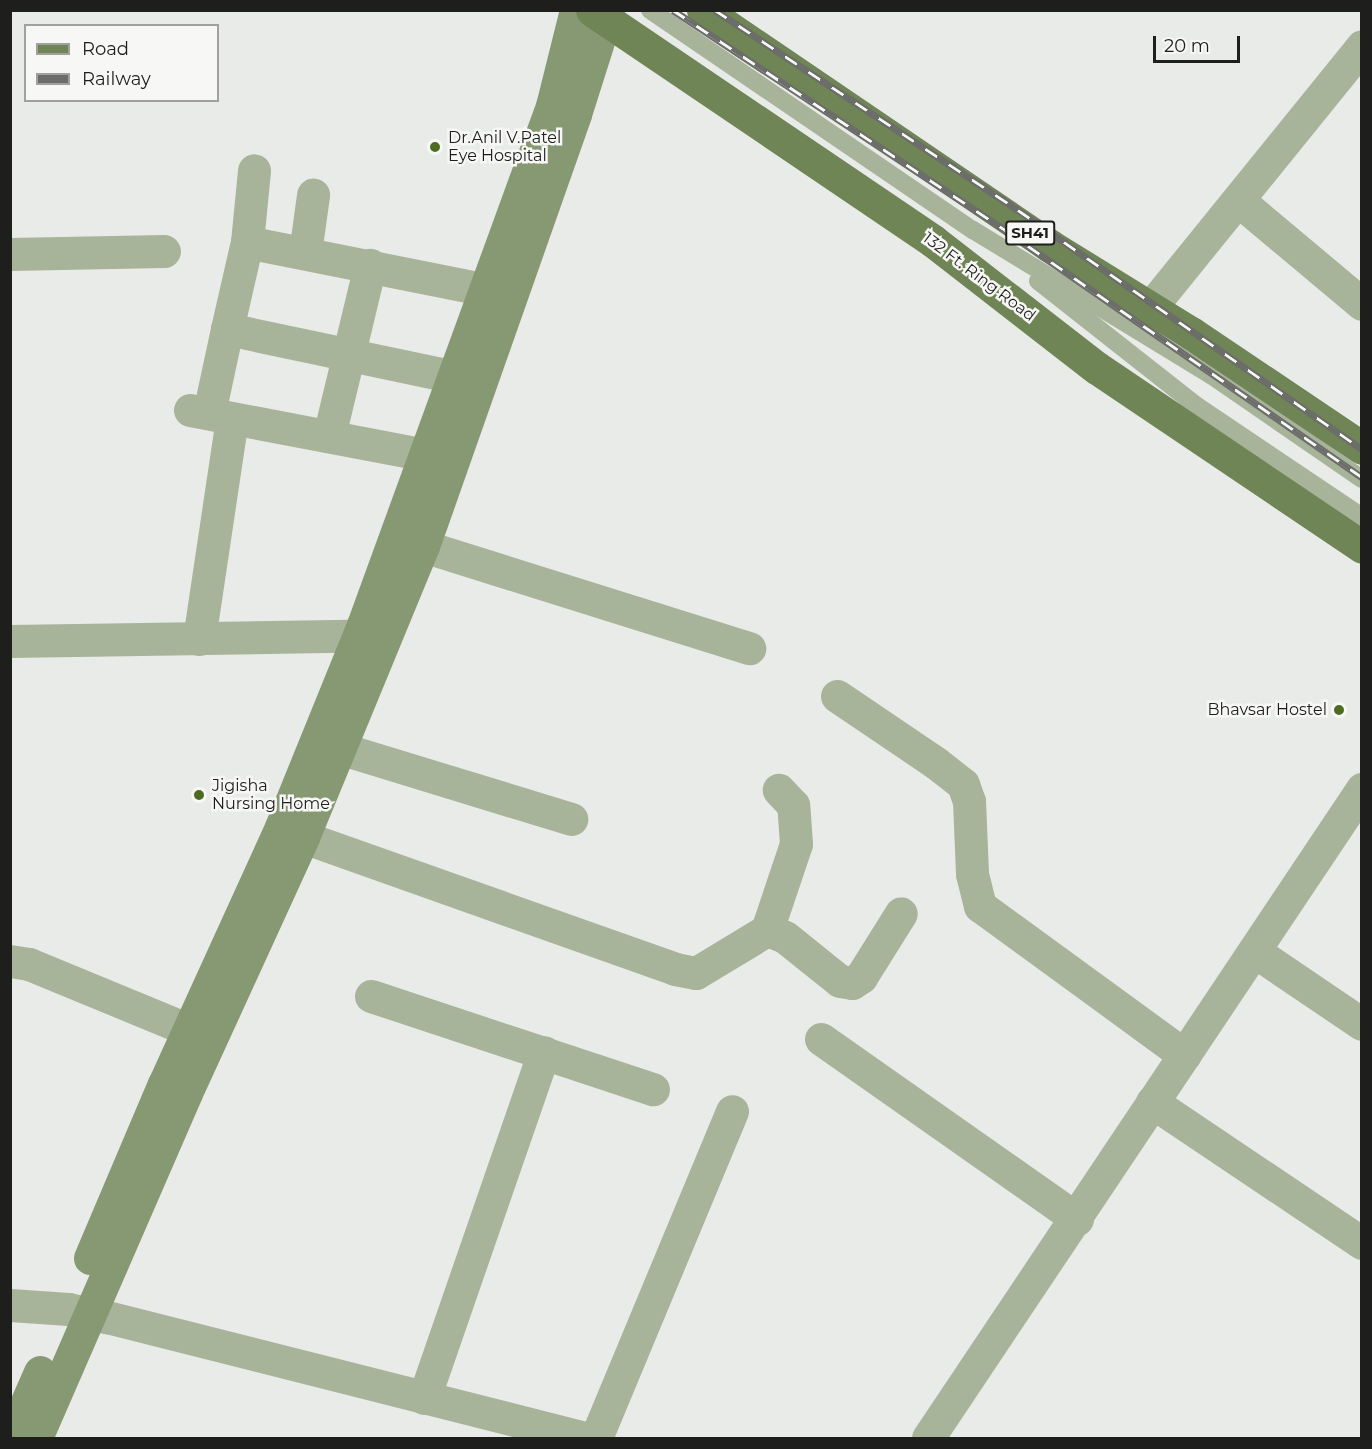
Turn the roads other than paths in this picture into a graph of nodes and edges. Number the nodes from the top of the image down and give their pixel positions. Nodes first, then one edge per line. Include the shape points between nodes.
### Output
1 (650, 10) edge
2 (703, 10) edge
3 (596, 13) edge
4 (1360, 52) edge
5 (254, 170) dead end
6 (314, 195) dead end
7 (1238, 200) junction
8 (973, 230) junction
9 (247, 242) junction
10 (164, 251) dead end
11 (305, 253) junction
12 (10, 254) edge
13 (370, 265) junction
14 (487, 290) junction
15 (1362, 304) edge
16 (1150, 308) junction
17 (227, 329) junction
18 (349, 354) junction
19 (455, 378) junction
20 (211, 414) junction
21 (329, 436) junction
22 (1362, 448) edge
23 (427, 454) junction
24 (1362, 479) edge
25 (1362, 517) edge
26 (423, 546) junction
27 (1362, 547) edge
28 (372, 636) junction
29 (200, 639) junction
30 (10, 641) edge
31 (749, 648) dead end
32 (837, 696) dead end
33 (339, 748) junction
34 (1362, 789) edge
35 (780, 790) dead end
36 (571, 819) dead end
37 (303, 837) junction
38 (901, 913) dead end
39 (767, 930) junction
40 (1254, 951) junction
41 (10, 962) edge
42 (371, 996) dead end
43 (1362, 1024) edge
44 (189, 1030) junction
45 (821, 1039) dead end
46 (543, 1052) junction
47 (1184, 1055) junction
48 (653, 1089) dead end
49 (1152, 1102) junction
50 (732, 1111) dead end
51 (1077, 1219) junction
52 (1362, 1243) edge
53 (10, 1305) edge
54 (79, 1311) junction
55 (424, 1398) junction
56 (11, 1438) edge
57 (36, 1438) edge
58 (584, 1438) edge
59 (596, 1438) edge
60 (928, 1438) edge

1 - 8 lane
2 - 16 main road, SH41 via 1050,246
3 - 14 main road via 552,106
3 - 26 main road
3 - 27 main road, 132 Ft. Ring Road via 933,241 1097,368
4 - 7 street
5 - 9 street
6 - 11 street
7 - 15 street
7 - 16 street
8 - 24 lane via 1211,375
8 - 25 lane via 1197,406
9 - 11 street
9 - 17 street
10 - 12 street
11 - 13 street
13 - 14 street
13 - 18 street
14 - 19 main road
16 - 22 main road, SH41
17 - 18 street
17 - 20 street
18 - 19 street
18 - 21 street
19 - 23 main road
20 - 21 street
20 - 29 street
21 - 23 street
23 - 28 main road
26 - 28 main road
26 - 31 street
28 - 29 street
28 - 33 main road
28 - 44 main road
29 - 30 street
32 - 47 street via 963,784 969,801 972,874 980,906
33 - 36 street
33 - 37 main road
34 - 40 street
35 - 39 street via 793,805 796,844
37 - 39 street via 675,969 696,973
37 - 54 main road
38 - 39 street via 861,977 852,983 840,981 785,937
40 - 43 street
40 - 47 street
41 - 44 street via 29,964
42 - 46 street
44 - 54 main road
45 - 51 street
46 - 48 street
46 - 55 street
47 - 49 street
49 - 51 street
49 - 52 street
50 - 59 street
51 - 60 street
53 - 54 street
54 - 55 street
54 - 56 main road
54 - 57 main road
55 - 58 street

